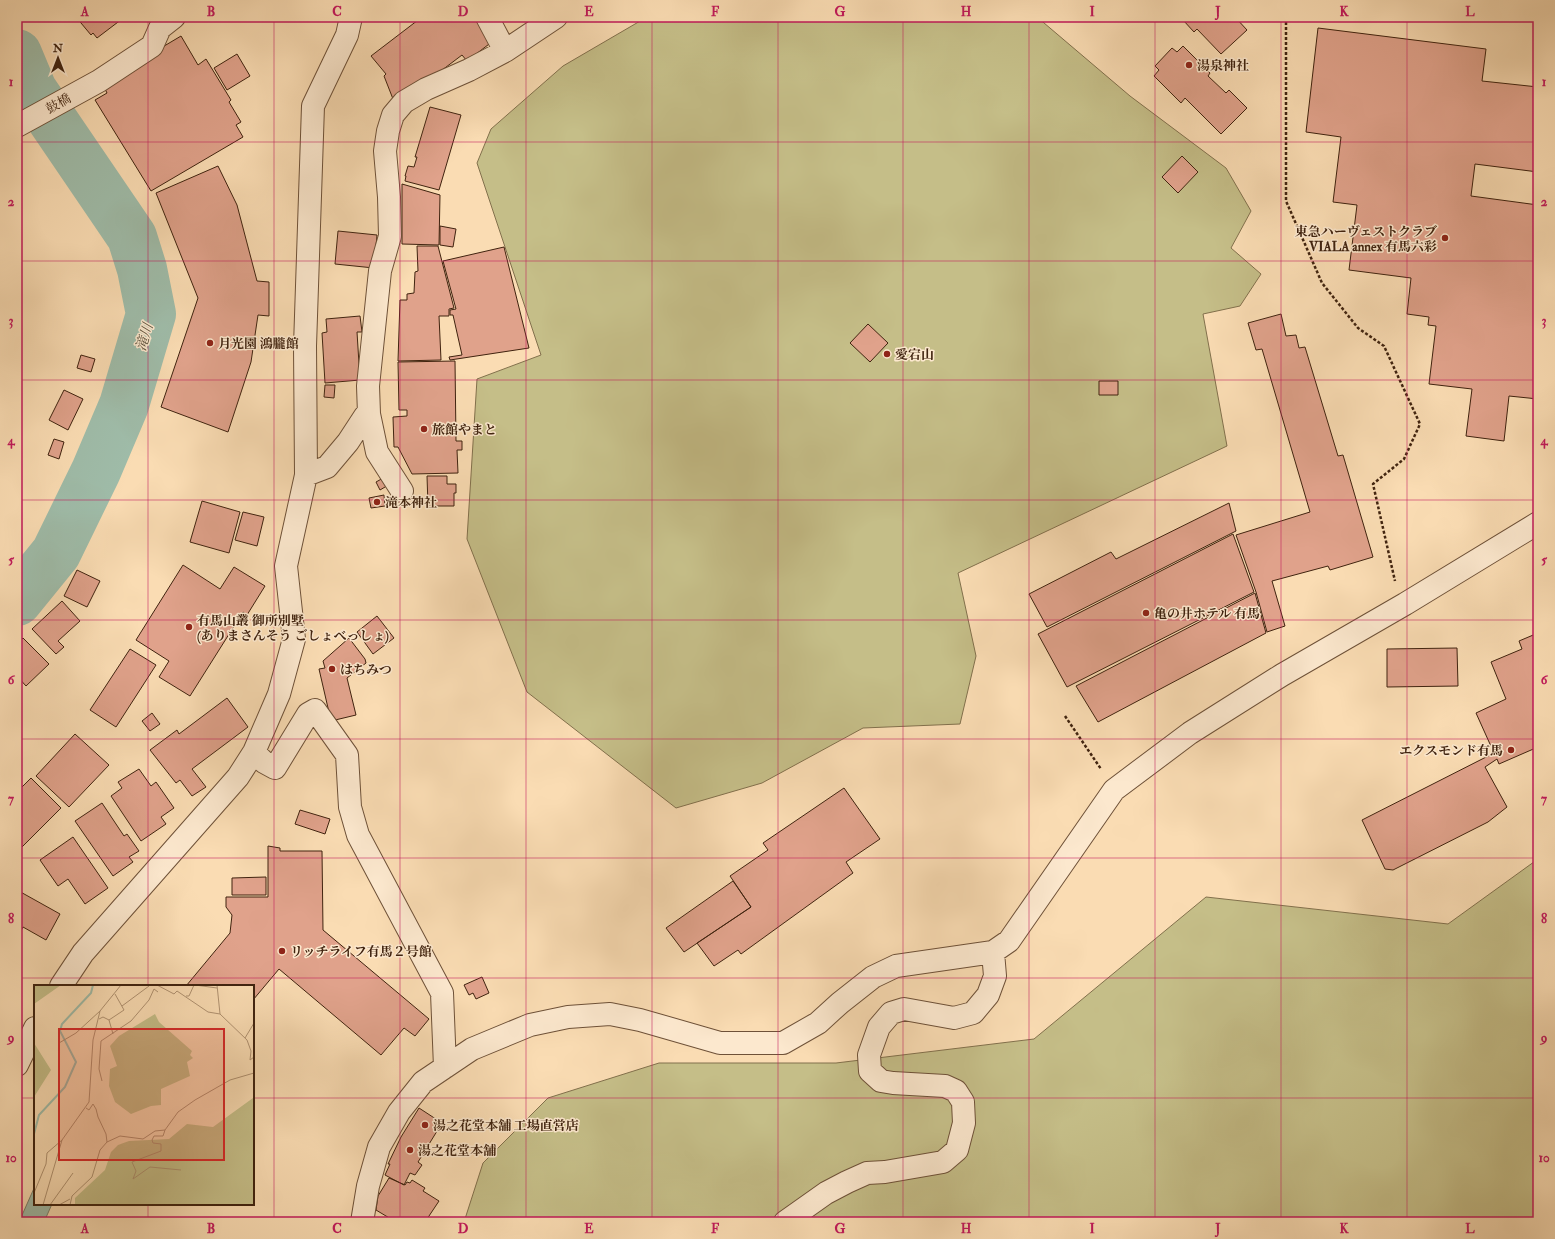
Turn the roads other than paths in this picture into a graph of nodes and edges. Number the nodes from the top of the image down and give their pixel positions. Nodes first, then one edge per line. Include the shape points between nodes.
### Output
1 (174, 17) edge
2 (351, 17) edge
3 (487, 17) edge
4 (556, 17) edge
5 (505, 51) junction
6 (17, 126) edge
7 (369, 414) junction
8 (306, 475) junction
9 (402, 491) dead end
10 (1538, 523) edge
11 (254, 752) junction
12 (993, 952) junction
13 (62, 985) edge
14 (34, 1030) edge
15 (19, 1057) edge
16 (445, 1067) junction
17 (362, 1222) edge
18 (785, 1222) edge

1 - 6 street, 鼓橋 via 160,28 152,46 99,81
2 - 8 street via 348,35 313,106 305,346
3 - 5 street
4 - 5 street
5 - 7 street via 426,89 404,102 393,115 385,151 390,236 380,271 368,386
7 - 8 street via 327,467
7 - 9 street via 377,452
8 - 11 street via 286,566 294,639 279,694
10 - 12 street via 1282,675 1190,733 1114,790 1009,941
11 - 13 street via 238,777 83,953
11 - 16 street via 275,768 308,714 315,710 348,755 350,807 358,835 442,993
12 - 16 street via 896,966 873,977 818,1023 783,1043 720,1043 610,1014 568,1017 530,1025 472,1049
12 - 18 street via 995,976 988,994 973,1013 954,1018 904,1009 891,1013 879,1027 868,1055 870,1071 881,1081 945,1086 956,1091 963,1102 964,1123 957,1150 943,1162 867,1174 847,1182
14 - 15 street
16 - 17 street via 423,1082 399,1112 379,1147 368,1186

